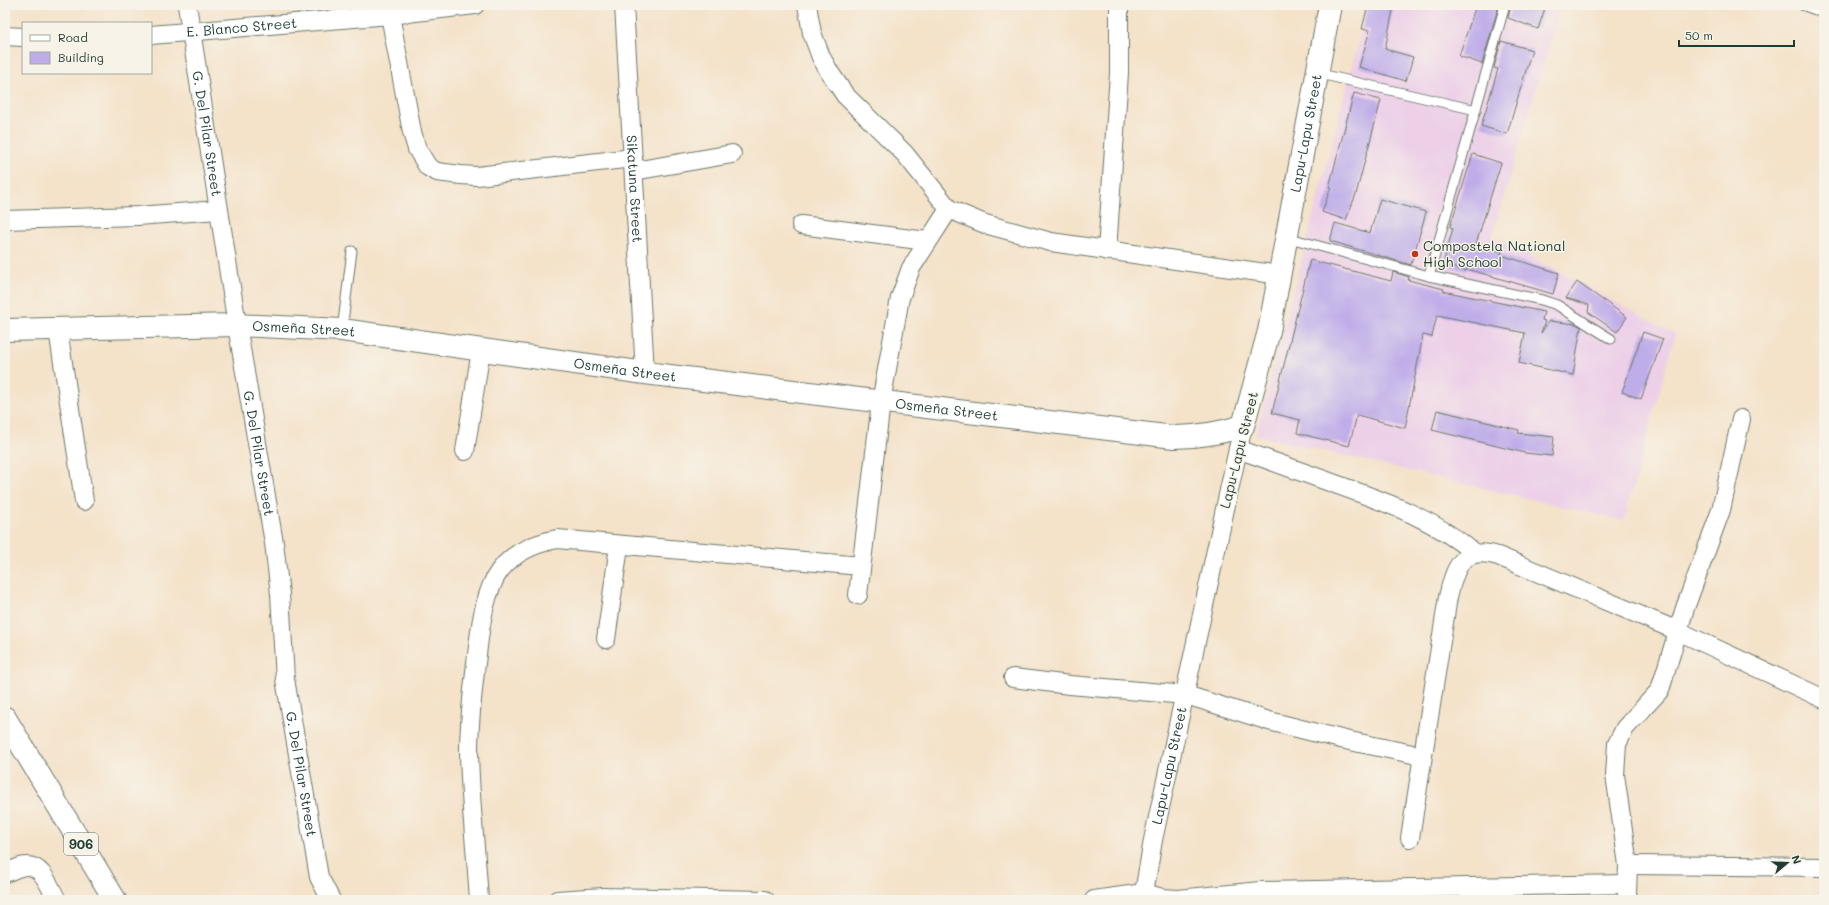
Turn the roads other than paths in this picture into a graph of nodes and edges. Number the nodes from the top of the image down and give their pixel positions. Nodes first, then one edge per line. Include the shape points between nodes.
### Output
1 (187, 5) edge
2 (475, 5) edge
3 (624, 5) edge
4 (808, 5) edge
5 (1119, 5) edge
6 (1330, 5) edge
7 (1505, 5) edge
8 (1802, 5) edge
9 (1824, 13) edge
10 (390, 15) junction
11 (190, 31) junction
12 (152, 35) edge
13 (5, 36) edge
14 (22, 37) edge
15 (1316, 73) junction
16 (1476, 110) junction
17 (732, 154) dead end
18 (633, 165) junction
19 (949, 209) junction
20 (218, 210) junction
21 (5, 220) edge
22 (801, 225) dead end
23 (1286, 237) junction
24 (927, 241) junction
25 (352, 251) dead end
26 (1107, 251) junction
27 (1279, 276) junction
28 (1429, 276) junction
29 (237, 325) junction
30 (5, 330) edge
31 (58, 330) junction
32 (342, 330) junction
33 (1611, 339) dead end
34 (481, 350) junction
35 (645, 373) junction
36 (881, 402) junction
37 (1741, 419) dead end
38 (1243, 426) junction
39 (1238, 449) junction
40 (465, 451) dead end
41 (84, 501) dead end
42 (619, 546) junction
43 (1474, 552) junction
44 (861, 566) junction
45 (858, 594) dead end
46 (1678, 631) junction
47 (606, 639) dead end
48 (1013, 678) dead end
49 (1186, 695) junction
50 (1824, 699) edge
51 (5, 718) edge
52 (1422, 756) junction
53 (1410, 838) dead end
54 (1628, 865) junction
55 (1824, 867) edge
56 (5, 873) edge
57 (1628, 892) edge
58 (1144, 893) junction
59 (56, 900) edge
60 (115, 900) edge
61 (331, 900) edge
62 (479, 900) edge
63 (557, 900) edge
64 (765, 900) edge
65 (1094, 900) edge

1 - 11 street, G. Del Pilar Street
2 - 10 street, E. Blanco Street
3 - 18 street, Sikatuna Street
4 - 19 street via 812,33 821,57 845,95 905,154
5 - 26 street via 1119,73
6 - 15 street, Lapu-Lapu Street
7 - 16 lane
8 - 9 lane
10 - 11 street, E. Blanco Street
10 - 18 street via 412,132 417,149 428,167 437,172 477,176
11 - 12 street, E. Blanco Street
11 - 20 street, G. Del Pilar Street
13 - 14 street
15 - 16 lane
15 - 23 street, Lapu-Lapu Street
16 - 28 lane
17 - 18 street
18 - 35 street, Sikatuna Street
19 - 24 street
19 - 26 street via 1016,234
20 - 21 street via 137,216
20 - 29 street, G. Del Pilar Street
22 - 24 street
23 - 27 street, Lapu-Lapu Street
23 - 28 lane
24 - 36 street via 911,268 900,298
25 - 32 lane
26 - 27 street
27 - 38 street, Lapu-Lapu Street via 1263,358
28 - 33 lane via 1557,305
29 - 31 street, Osmeña Street
29 - 32 street, Osmeña Street
29 - 61 street, G. Del Pilar Street via 274,543 285,679 319,877
30 - 31 street, Osmeña Street
31 - 41 street
32 - 34 street, Osmeña Street
34 - 35 street, Osmeña Street
34 - 40 street
35 - 36 street, Osmeña Street
36 - 38 street, Osmeña Street via 1174,437 1209,435
36 - 44 street
37 - 46 street via 1721,510
38 - 39 street, Lapu-Lapu Street
39 - 43 street via 1375,498 1456,537
39 - 49 street, Lapu-Lapu Street
42 - 44 street
42 - 47 street
42 - 62 street via 557,539 540,542 524,548 495,578 481,621 473,685 469,752
43 - 46 street via 1498,556
43 - 52 street via 1462,562 1454,574 1448,597
44 - 45 street
46 - 50 street
46 - 54 street via 1660,690 1625,728 1617,744 1615,775
48 - 49 street via 1070,686
49 - 52 street via 1269,721
49 - 58 street, Lapu-Lapu Street via 1152,840
51 - 60 street, 906
52 - 53 street
54 - 55 street
54 - 57 street
56 - 59 street via 26,866 37,869
57 - 58 street via 1261,891 1178,899
58 - 65 street
63 - 64 street via 603,897

